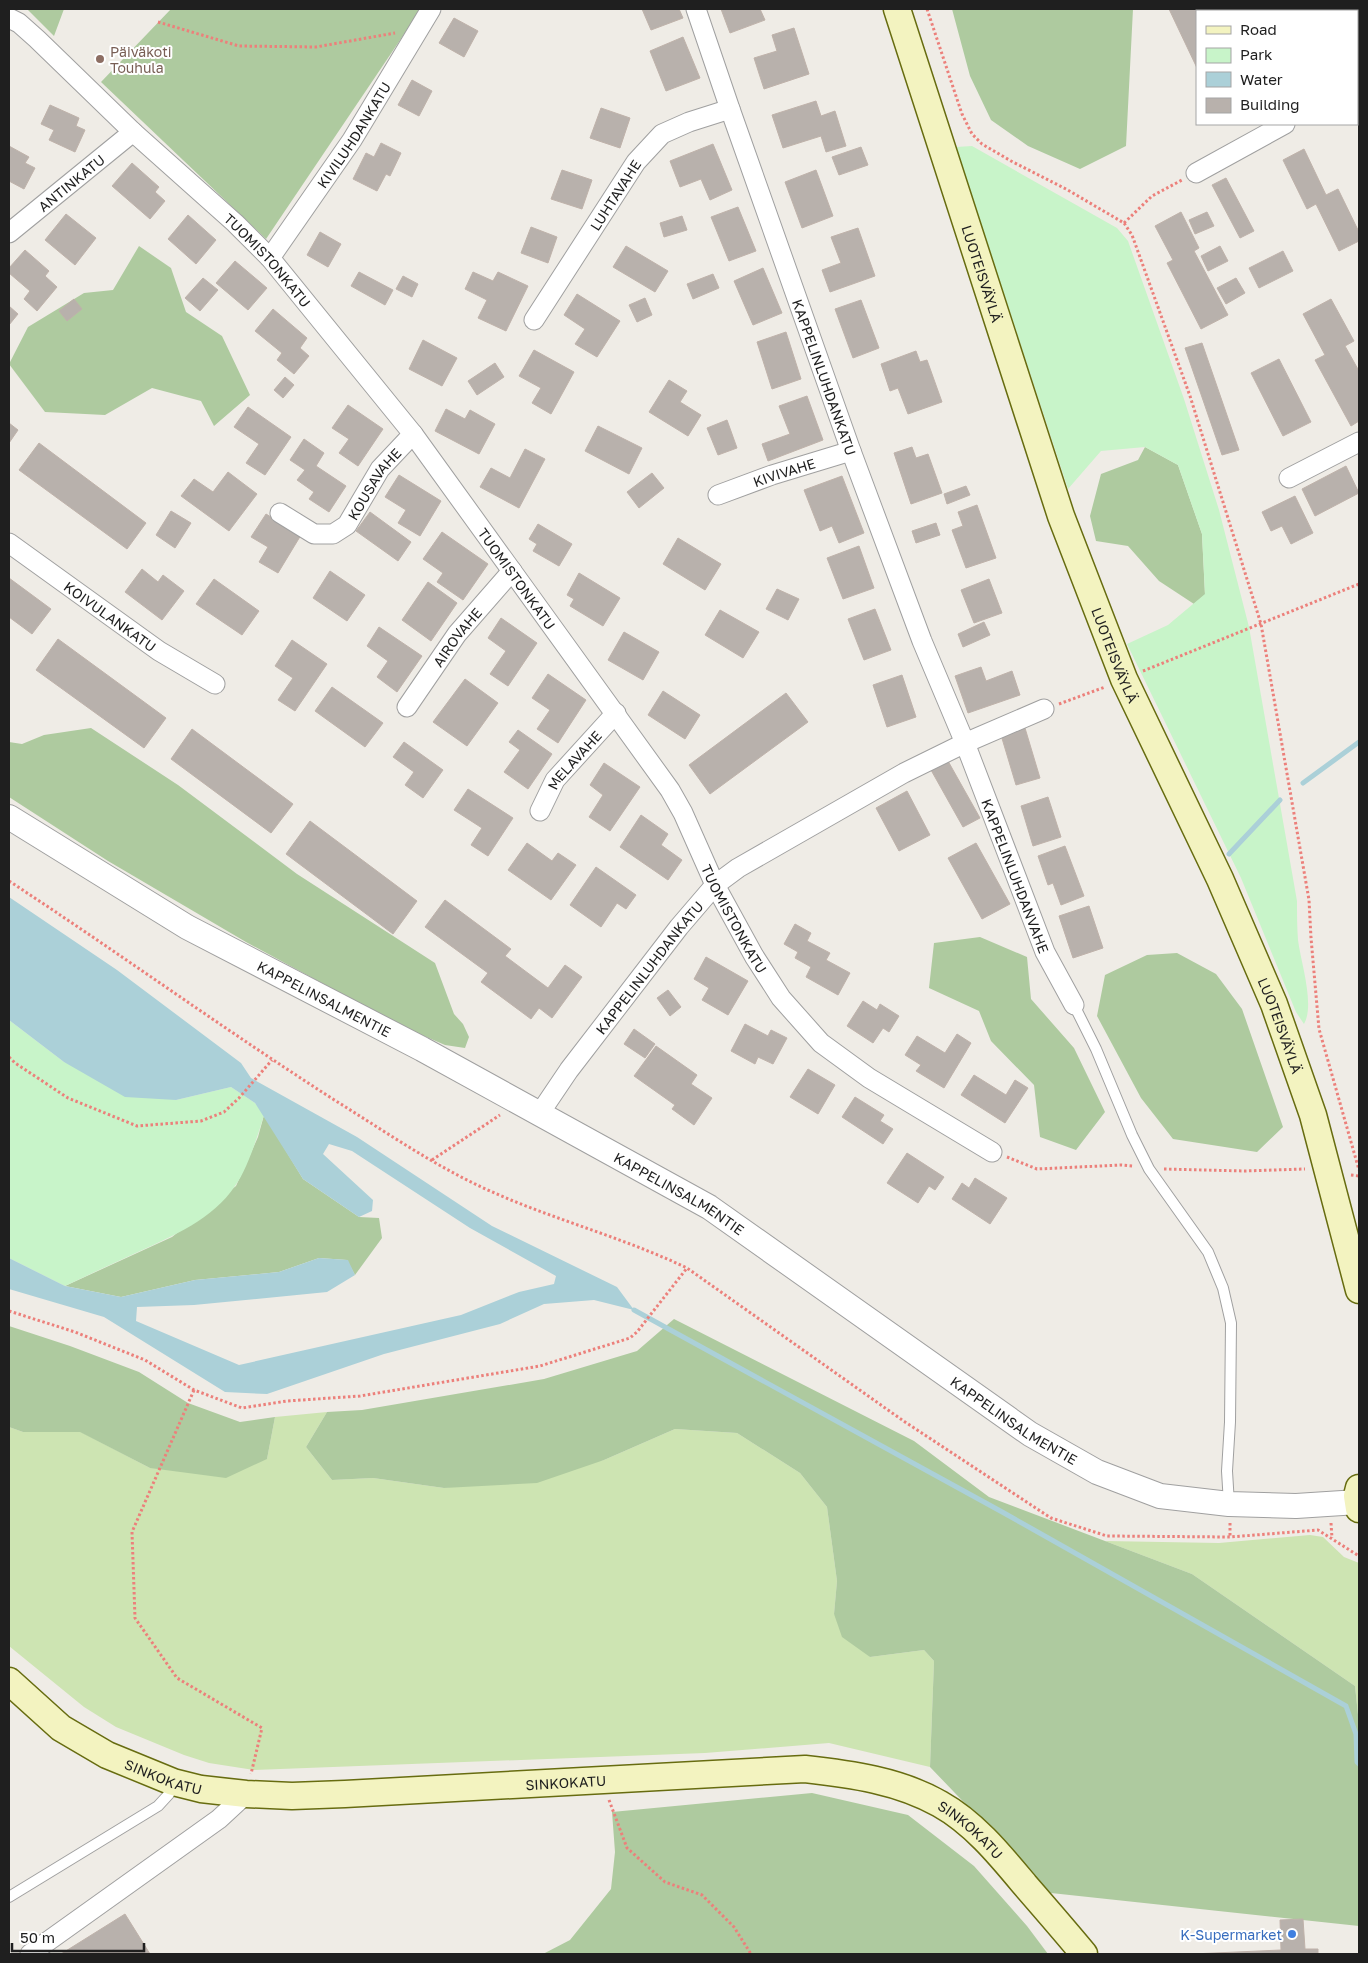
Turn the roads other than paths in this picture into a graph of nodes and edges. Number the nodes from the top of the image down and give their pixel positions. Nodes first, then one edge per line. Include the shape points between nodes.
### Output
1 (431, 9) edge
2 (696, 9) edge
3 (897, 9) edge
4 (9, 18) edge
5 (730, 109) junction
6 (1283, 125) edge
7 (133, 132) junction
8 (1196, 173) road end
9 (9, 233) edge
10 (270, 258) junction
11 (534, 320) dead end
12 (413, 434) junction
13 (1359, 442) edge
14 (852, 451) junction
15 (1289, 478) dead end
16 (718, 495) dead end
17 (280, 513) dead end
18 (9, 543) edge
19 (512, 571) junction
20 (215, 684) dead end
21 (407, 707) dead end
22 (1044, 709) road end
23 (616, 713) junction
24 (965, 743) junction
25 (540, 812) dead end
26 (9, 817) edge
27 (715, 885) junction
28 (1074, 1005) joint
29 (540, 1113) junction
30 (992, 1152) dead end
31 (1359, 1290) edge
32 (1359, 1500) edge
33 (1229, 1504) junction
34 (9, 1681) edge
35 (174, 1782) junction
36 (246, 1794) junction
37 (9, 1897) edge
38 (30, 1954) edge
39 (1084, 1954) edge

1 - 10 street, KIVILUHDANKATU via 352,140
2 - 5 street, KAPPELINLUHDANKATU
3 - 31 main road, LUOTEISVÄYLÄ via 1061,516 1124,679 1220,879 1274,1004 1313,1115
4 - 7 street, TUOMISTONKATU via 37,39
5 - 11 street, LUHTAVAHE via 662,134 636,162
5 - 14 street, KAPPELINLUHDANKATU
6 - 8 street
7 - 9 street, ANTINKATU
7 - 10 street, TUOMISTONKATU
10 - 12 street, TUOMISTONKATU
12 - 17 street, KOUSAVAHE via 380,469 347,525 333,534 314,534
12 - 19 street, TUOMISTONKATU
13 - 15 street
14 - 16 street, KIVIVAHE
14 - 24 street, KAPPELINLUHDANKATU via 922,641
18 - 20 street, KOIVULANKATU via 159,651
19 - 21 street, AIROVAHE via 457,634
19 - 23 street, TUOMISTONKATU
22 - 24 street, KAPPELINLUHDANKATU
23 - 25 street, MELAVAHE via 555,780
23 - 27 street, TUOMISTONKATU via 670,790
24 - 27 street, KAPPELINLUHDANKATU via 904,773 738,868
24 - 28 street, KAPPELINLUHDANVAHE via 1044,952
26 - 29 street, KAPPELINSALMENTIE via 188,927
27 - 29 street, KAPPELINLUHDANKATU via 627,993
27 - 30 street, TUOMISTONKATU via 781,998 821,1043 869,1078
28 - 33 lane via 1149,1168 1208,1252 1223,1288 1231,1323
29 - 33 street, KAPPELINSALMENTIE via 709,1207 1030,1434 1097,1472 1160,1496
32 - 33 street, KAPPELINSALMENTIE via 1296,1506
34 - 35 main road, SINKOKATU via 61,1728 107,1755
35 - 36 main road, SINKOKATU
35 - 37 lane via 158,1806
36 - 38 street via 219,1819
36 - 39 main road, SINKOKATU via 345,1794 805,1769 845,1773 916,1792 941,1804 969,1825 997,1851

